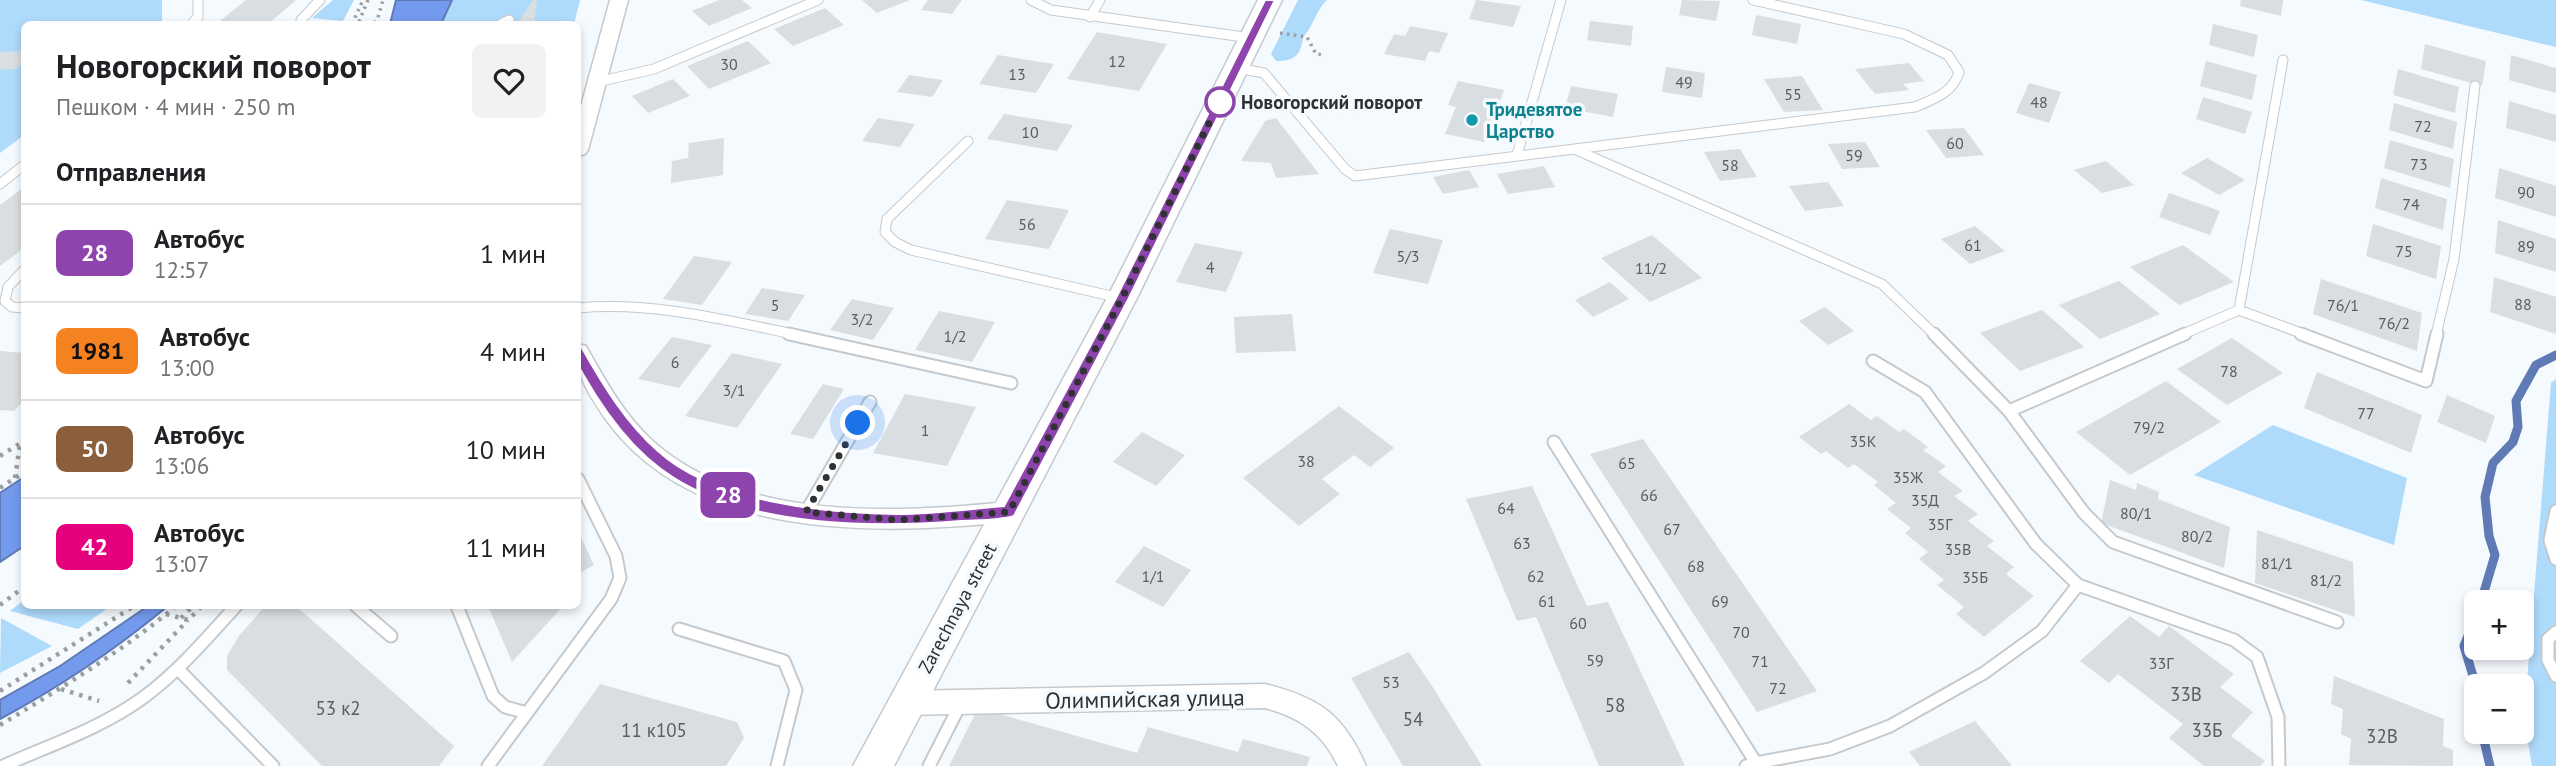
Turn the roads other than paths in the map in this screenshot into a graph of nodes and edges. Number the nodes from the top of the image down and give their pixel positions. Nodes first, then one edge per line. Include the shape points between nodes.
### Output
1 (198, 0) edge
2 (320, 0) edge
3 (619, 0) edge
4 (818, 0) edge
5 (1031, 0) edge
6 (1100, 0) edge
7 (1270, 0) edge
8 (1561, 0) edge
9 (1753, 0) edge
10 (1090, 17) junction
11 (195, 21) edge
12 (301, 21) edge
13 (1263, 35) junction
14 (2283, 60) dead end
15 (1237, 68) junction
16 (597, 82) junction
17 (2475, 86) dead end
18 (581, 139) edge
19 (968, 141) dead end
20 (1571, 148) junction
21 (1517, 155) junction
22 (21, 167) edge
23 (0, 184) edge
24 (21, 272) edge
25 (1122, 298) junction
26 (21, 308) edge
27 (581, 309) edge
28 (2239, 310) junction
29 (581, 358) edge
30 (1874, 361) dead end
31 (1011, 383) dead end
32 (870, 402) dead end
33 (2008, 411) junction
34 (1553, 442) dead end
35 (581, 485) edge
36 (2556, 511) edge
37 (806, 512) junction
38 (1009, 512) junction
39 (2556, 559) edge
40 (2078, 584) junction
41 (233, 609) edge
42 (360, 609) edge
43 (458, 609) edge
44 (2337, 622) dead end
45 (679, 629) dead end
46 (2556, 632) edge
47 (391, 636) dead end
48 (178, 668) junction
49 (2556, 676) edge
50 (961, 702) junction
51 (906, 703) junction
52 (527, 713) junction
53 (1751, 765) edge
54 (3, 766) edge
55 (273, 766) edge
56 (488, 766) edge
57 (777, 766) edge
58 (873, 766) edge
59 (929, 766) edge
60 (1352, 766) edge
61 (2279, 766) edge

1 - 11 lane
2 - 12 lane
3 - 16 street
4 - 16 lane via 654,68
5 - 10 lane via 1051,10
6 - 10 lane
7 - 13 main road, Zarechnaya street
8 - 21 lane
9 - 20 lane via 1904,33 1948,55 1959,72 1958,81 1944,94 1915,107
10 - 13 lane
13 - 15 main road, Zarechnaya street
14 - 28 lane
15 - 21 lane via 1264,73 1355,176
15 - 25 main road, Zarechnaya street
16 - 18 street
17 - 28 lane via 2454,259 2426,381
19 - 25 lane via 887,219 885,232 911,250
20 - 21 lane
20 - 33 lane via 1882,284
22 - 23 lane
24 - 26 lane via 5,291 5,301
25 - 38 main road, Zarechnaya street
27 - 31 lane via 701,314
28 - 33 lane
29 - 37 street via 625,425 680,475 760,505
30 - 40 lane via 1925,392 2036,544
32 - 37 lane
33 - 44 lane via 2084,513 2113,542
34 - 53 lane
35 - 52 lane via 616,555 620,578 611,599
36 - 39 lane via 2550,540
37 - 38 street via 898,520
38 - 51 main road, Zarechnaya street
40 - 53 lane via 2042,631 1984,673 1890,726 1830,749
40 - 61 lane via 2234,640 2257,657 2278,717
41 - 48 lane
42 - 47 lane
43 - 52 lane via 493,696 505,707
45 - 57 lane via 784,661 796,690
46 - 49 lane via 2548,639 2548,660
48 - 54 lane via 125,710
48 - 55 lane
50 - 51 street, Олимпийская улица
50 - 59 lane
50 - 60 street, Олимпийская улица via 1265,696 1296,703 1318,718 1340,738
51 - 58 main road, Zarechnaya street
52 - 56 lane

